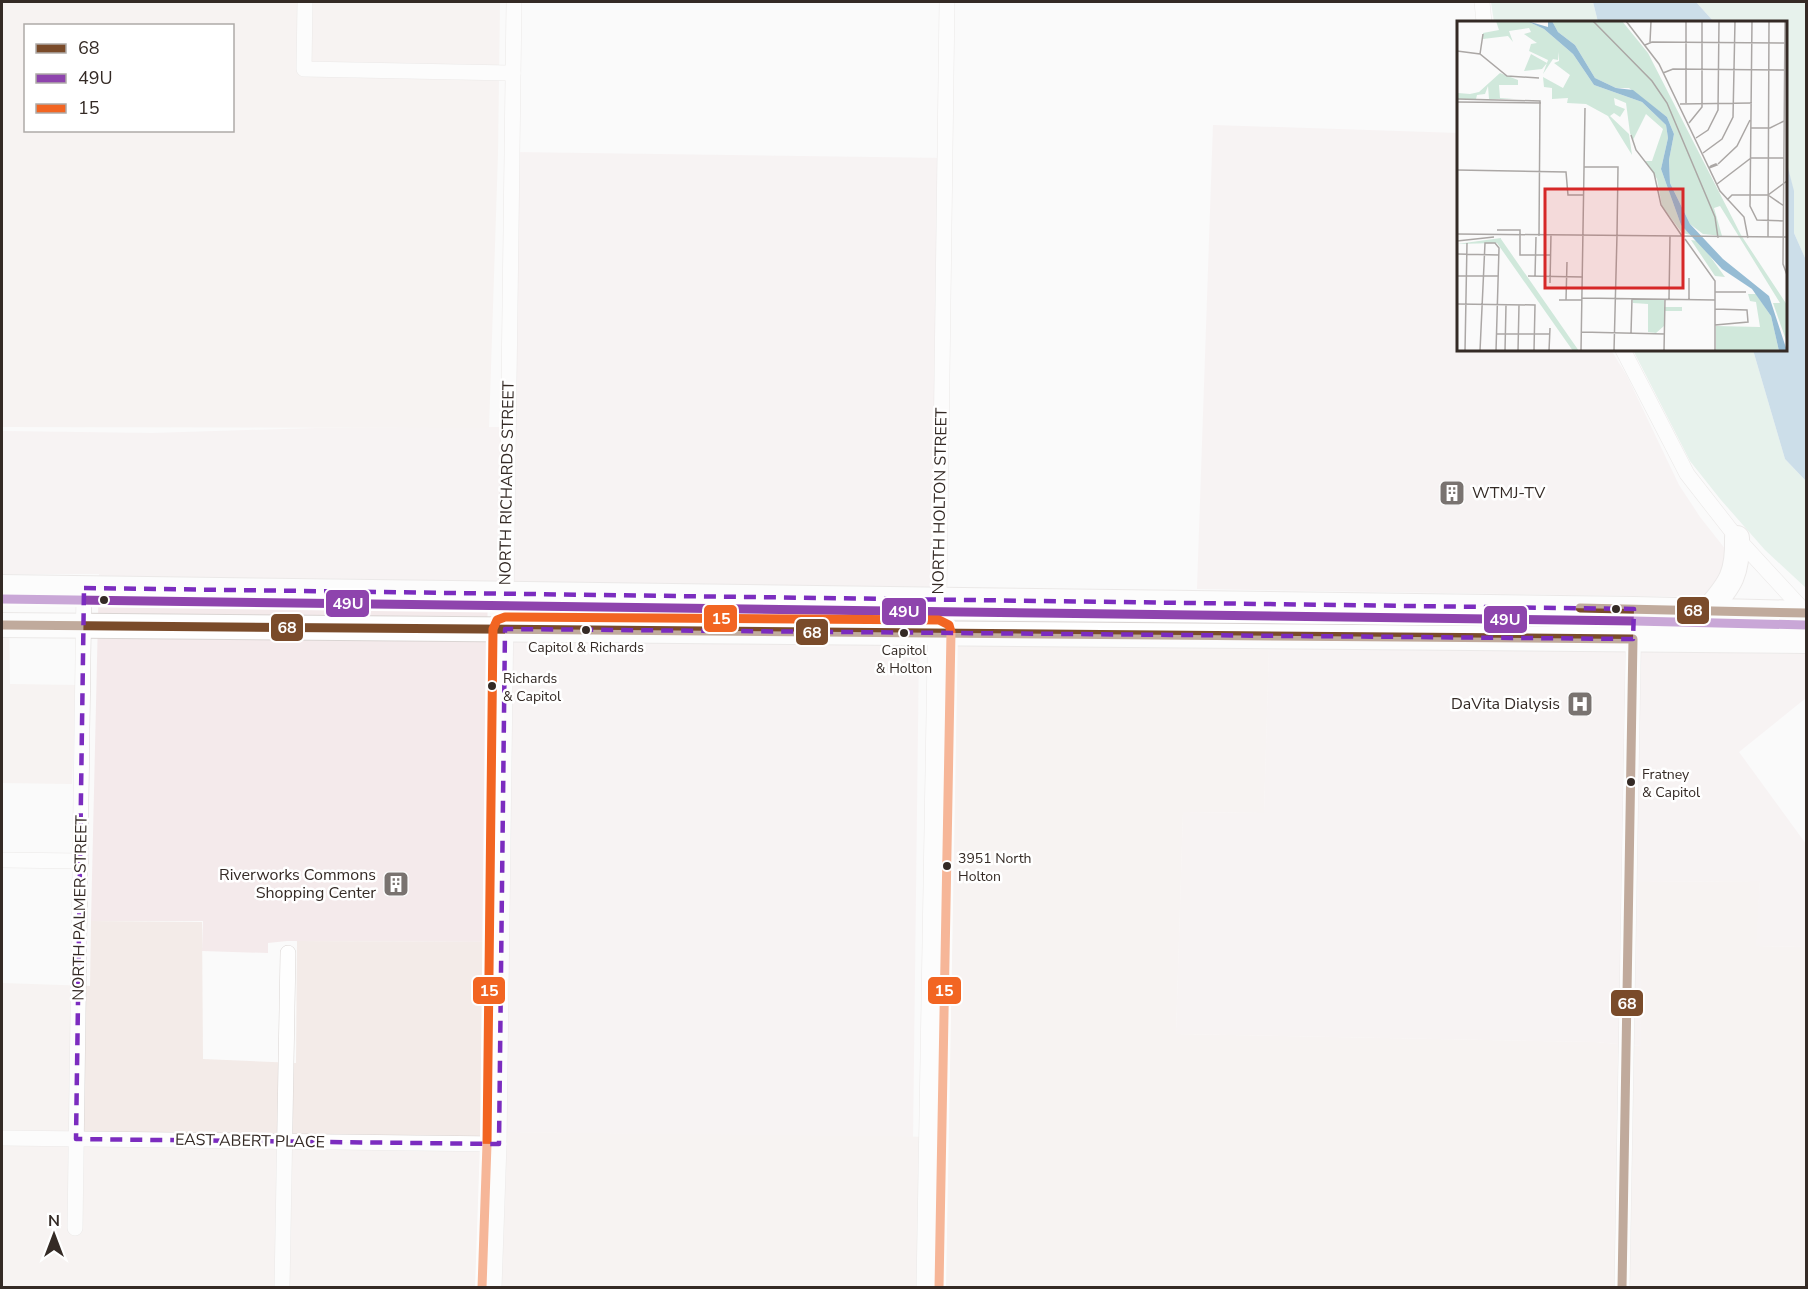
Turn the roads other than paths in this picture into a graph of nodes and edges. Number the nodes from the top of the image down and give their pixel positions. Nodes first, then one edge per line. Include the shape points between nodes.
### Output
1 (305, 2) edge
2 (514, 2) edge
3 (948, 2) edge
4 (1482, 2) edge
5 (1484, 21) edge
6 (513, 73) junction
7 (1624, 351) edge
8 (1737, 538) junction
9 (2, 587) edge
10 (84, 588) junction
11 (506, 593) junction
12 (939, 599) junction
13 (1634, 609) junction
14 (1708, 610) junction
15 (1806, 613) edge
16 (2, 625) edge
17 (84, 626) junction
18 (505, 629) junction
19 (939, 633) junction
20 (1633, 639) junction
21 (1806, 641) edge
22 (2, 860) edge
23 (81, 861) junction
24 (288, 953) dead end
25 (2, 1138) edge
26 (76, 1139) junction
27 (285, 1142) junction
28 (499, 1144) junction
29 (75, 1228) dead end
30 (282, 1287) edge
31 (494, 1287) edge
32 (927, 1287) edge
33 (1622, 1287) edge

1 - 6 street via 304,69
2 - 6 street, NORTH RICHARDS STREET
3 - 12 street, NORTH HOLTON STREET
4 - 5 street
6 - 11 street, NORTH RICHARDS STREET
7 - 8 street via 1687,474
8 - 14 main road via 1735,573
8 - 15 street
9 - 10 main road
10 - 11 main road
10 - 17 street, NORTH PALMER STREET
11 - 12 main road
11 - 18 street, NORTH RICHARDS STREET
12 - 13 main road
12 - 19 main road, NORTH HOLTON STREET
13 - 14 main road
13 - 20 street
14 - 15 main road
16 - 17 main road
17 - 18 main road
17 - 23 street, NORTH PALMER STREET
18 - 19 main road
18 - 28 street, NORTH RICHARDS STREET
19 - 20 main road
19 - 32 main road, NORTH HOLTON STREET
20 - 21 main road
20 - 33 street
22 - 23 street
23 - 26 street, NORTH PALMER STREET
24 - 27 street
25 - 26 street, EAST ABERT PLACE
26 - 27 street, EAST ABERT PLACE
26 - 29 street, NORTH PALMER STREET
27 - 28 street, EAST ABERT PLACE
27 - 30 street
28 - 31 street, NORTH RICHARDS STREET

